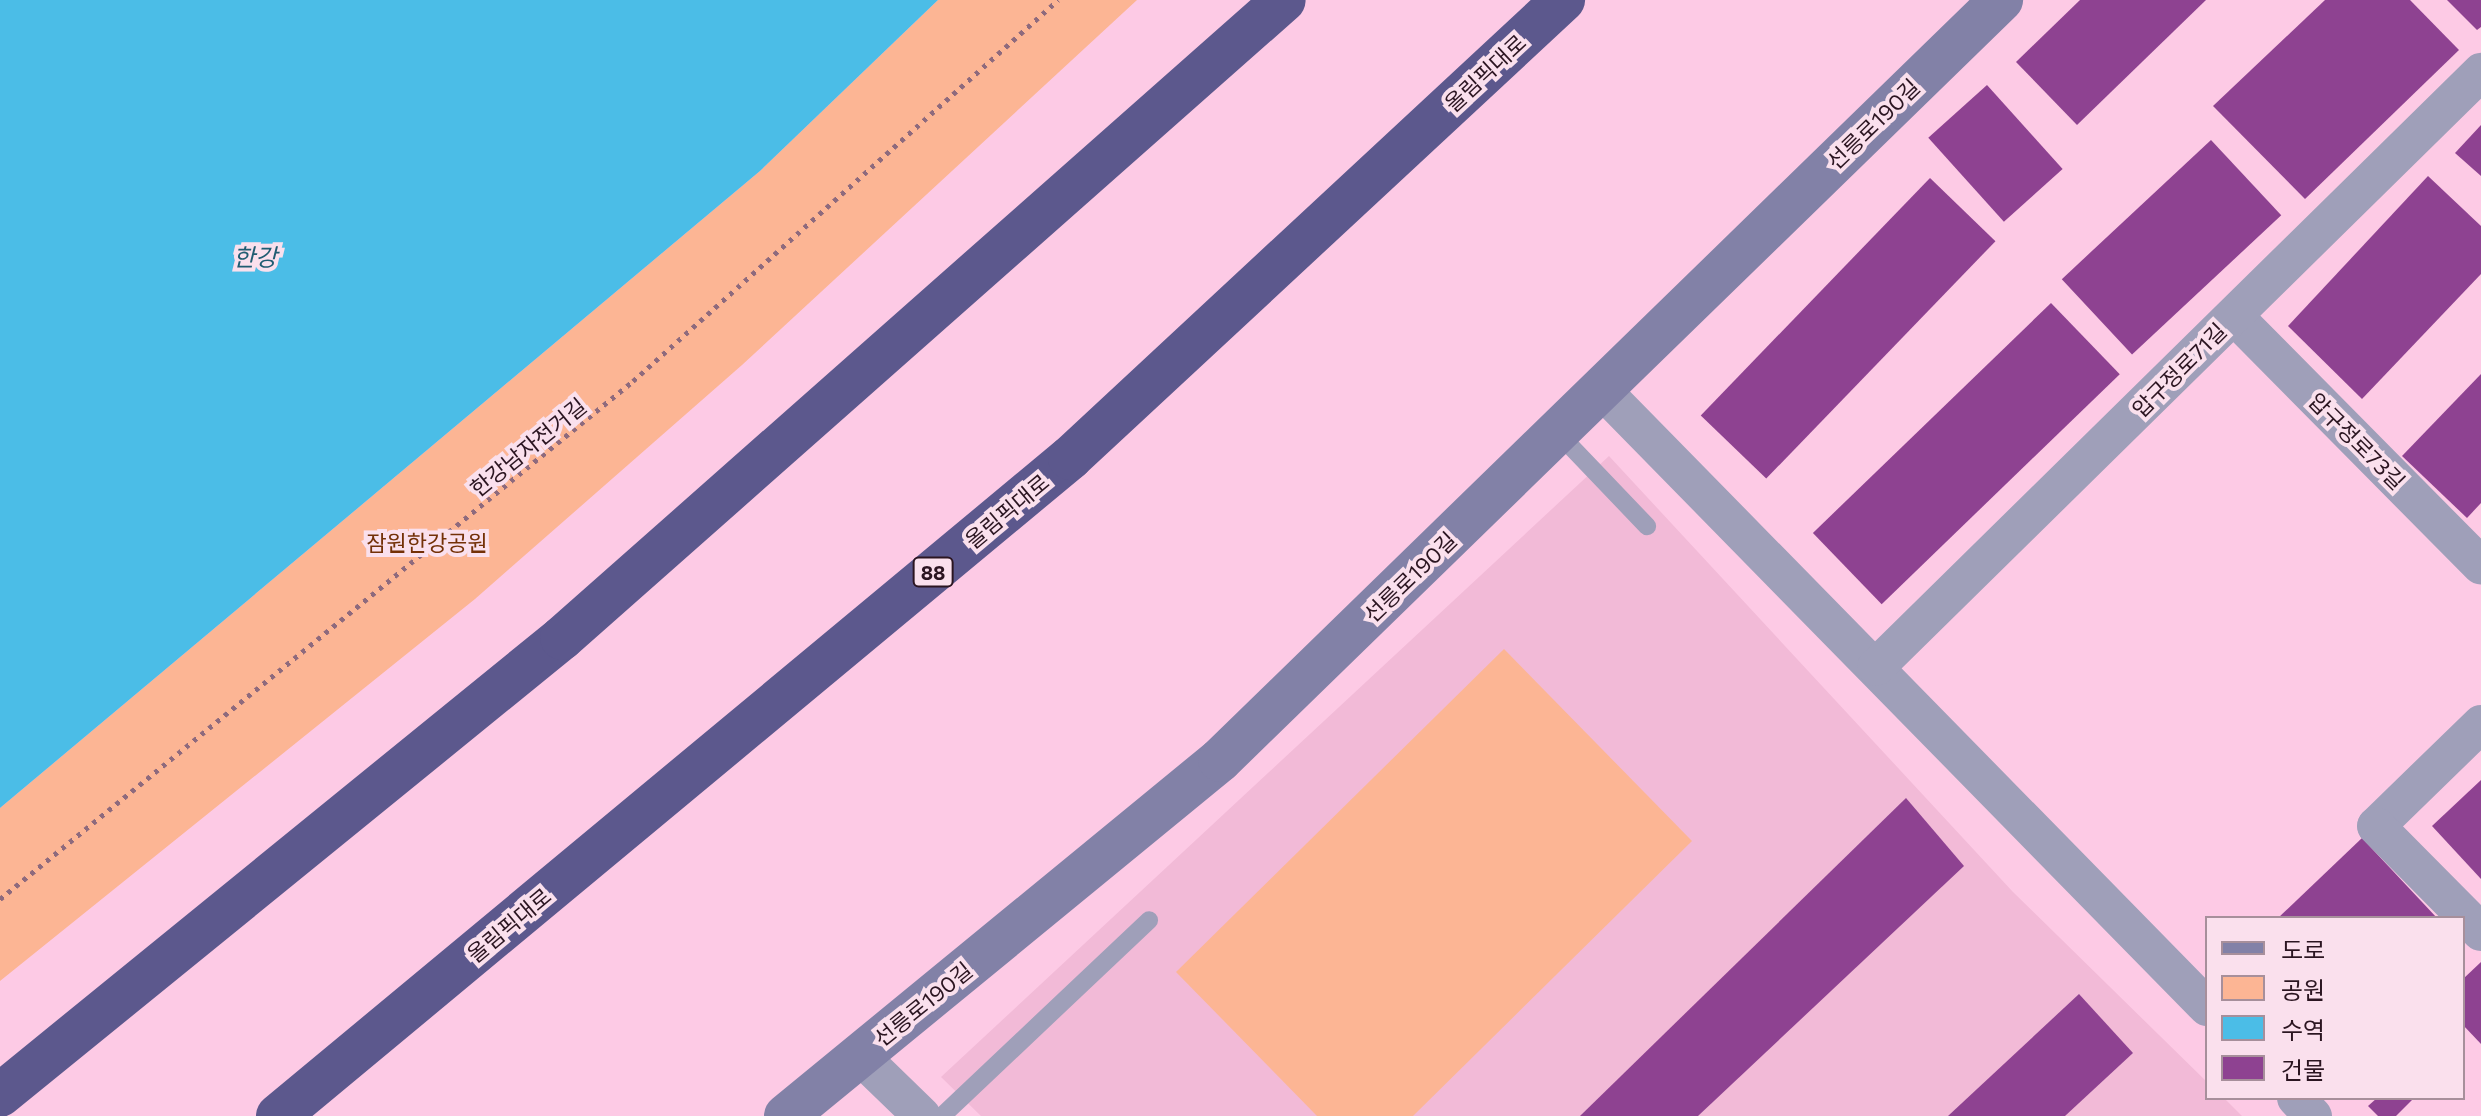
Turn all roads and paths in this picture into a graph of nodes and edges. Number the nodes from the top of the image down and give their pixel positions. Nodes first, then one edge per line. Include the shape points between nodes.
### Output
1 (1058, 0) edge
2 (1284, 0) edge
3 (1563, 0) edge
4 (2001, 0) edge
5 (2481, 72) edge
6 (2234, 316) junction
7 (1601, 389) junction
8 (1558, 433) junction
9 (1647, 526) dead end
10 (2481, 566) edge
11 (1876, 667) junction
12 (2481, 724) edge
13 (0, 899) edge
14 (1149, 920) dead end
15 (2481, 932) edge
16 (2205, 1005) edge
17 (860, 1056) junction
18 (0, 1095) edge
19 (2298, 1100) edge
20 (278, 1116) edge
21 (786, 1116) edge
22 (922, 1116) edge
23 (942, 1116) edge
24 (2313, 1116) edge

1 - 13 path, 한강남자전거길 via 633,381
2 - 18 highway via 562,638
3 - 20 highway, 올림픽대로 / 88 via 1070,458
4 - 7 street, 선릉로190길
5 - 6 street, 압구정로71길
6 - 10 street, 압구정로73길
6 - 11 street, 압구정로71길
7 - 8 street, 선릉로190길
7 - 11 street
8 - 9 lane
8 - 17 street, 선릉로190길 via 1220,760
11 - 16 street
12 - 15 street via 2376,826
14 - 23 lane
17 - 21 street, 선릉로190길
17 - 22 street
19 - 24 street

